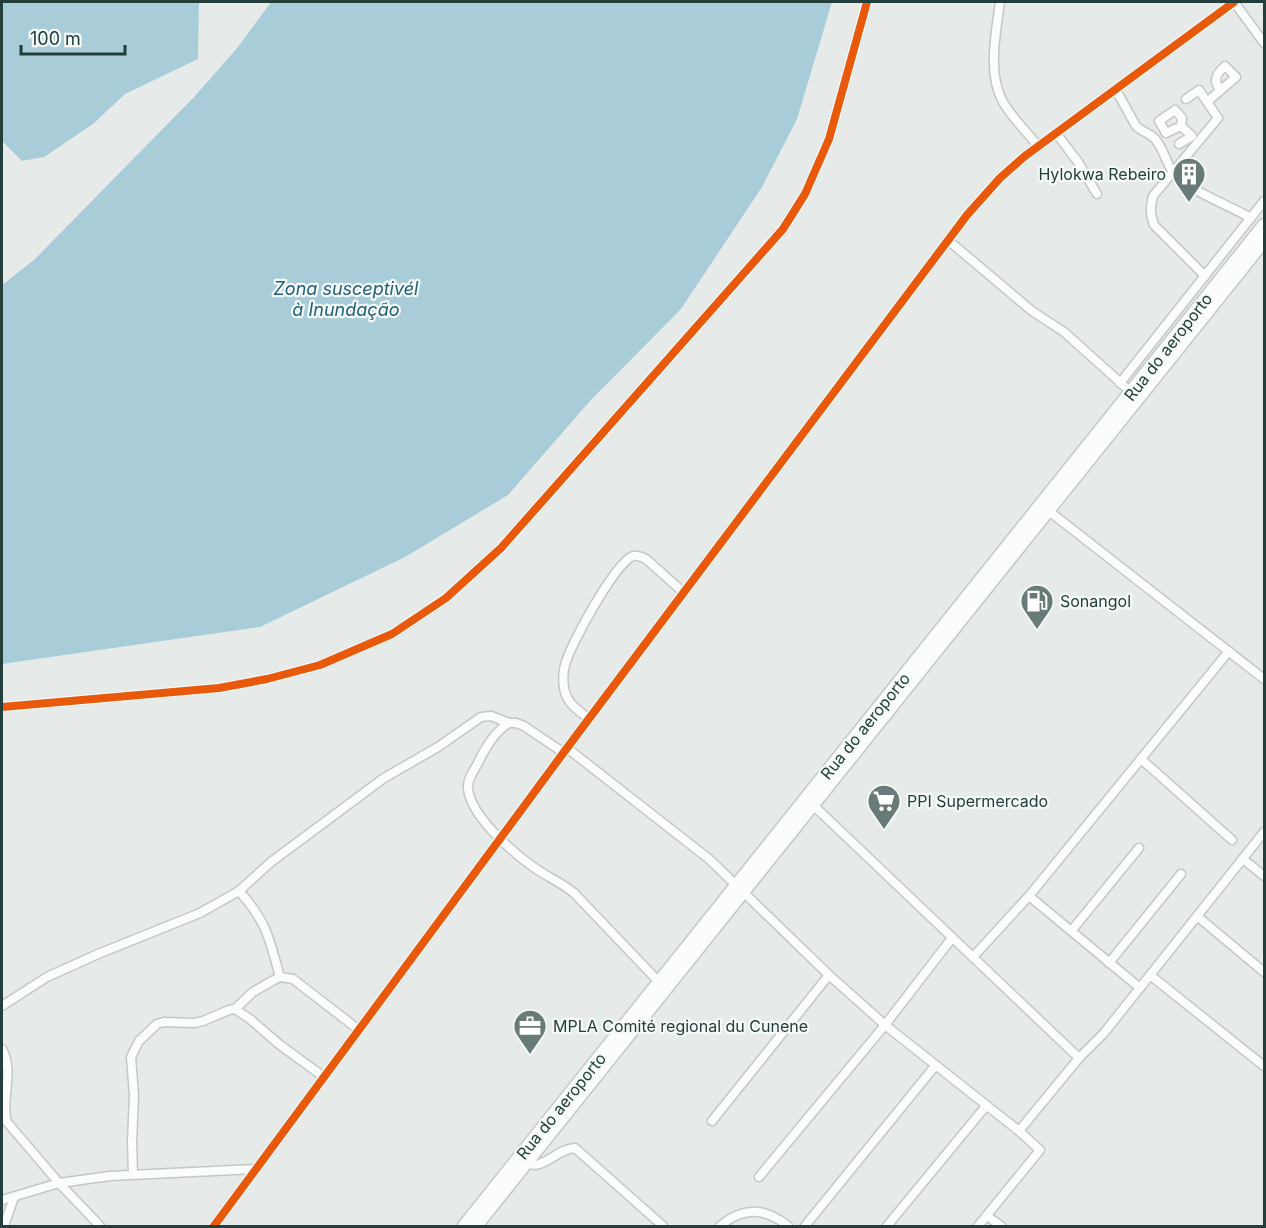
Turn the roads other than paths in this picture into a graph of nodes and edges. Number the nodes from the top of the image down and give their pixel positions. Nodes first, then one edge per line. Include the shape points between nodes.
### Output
1 (867, 2) edge
2 (1000, 2) edge
3 (1234, 2) edge
4 (1264, 43) edge
5 (1116, 90) junction
6 (1221, 90) dead end
7 (1186, 99) dead end
8 (1208, 101) junction
9 (1162, 126) junction
10 (1181, 126) junction
11 (1056, 133) junction
12 (1146, 134) junction
13 (1179, 144) dead end
14 (1038, 146) junction
15 (1172, 171) junction
16 (1097, 194) dead end
17 (1264, 201) edge
18 (1251, 218) junction
19 (1264, 225) edge
20 (949, 241) junction
21 (1264, 241) edge
22 (1205, 276) junction
23 (1120, 383) junction
24 (1132, 393) junction
25 (1046, 508) junction
26 (683, 592) junction
27 (1229, 651) junction
28 (1264, 679) edge
29 (2, 707) edge
30 (590, 718) junction
31 (509, 723) junction
32 (565, 750) junction
33 (1141, 759) junction
34 (813, 805) junction
35 (1264, 832) edge
36 (501, 840) junction
37 (1232, 840) dead end
38 (1139, 848) dead end
39 (1243, 859) junction
40 (1181, 874) dead end
41 (1264, 876) edge
42 (739, 890) junction
43 (239, 891) junction
44 (1029, 896) junction
45 (1197, 916) junction
46 (1072, 930) junction
47 (952, 938) junction
48 (973, 957) junction
49 (1109, 963) junction
50 (1264, 972) edge
51 (829, 975) junction
52 (1150, 975) junction
53 (280, 977) junction
54 (660, 982) junction
55 (1140, 988) junction
56 (2, 1006) edge
57 (236, 1009) junction
58 (885, 1025) junction
59 (359, 1030) junction
60 (2, 1049) edge
61 (1079, 1058) junction
62 (935, 1066) junction
63 (1264, 1066) edge
64 (324, 1077) junction
65 (987, 1106) junction
66 (712, 1121) dead end
67 (1020, 1131) junction
68 (522, 1162) junction
69 (255, 1169) junction
70 (133, 1174) junction
71 (759, 1177) dead end
72 (59, 1183) junction
73 (14, 1197) junction
74 (2, 1200) edge
75 (987, 1216) junction
76 (4, 1227) edge
77 (100, 1227) edge
78 (214, 1227) edge
79 (464, 1227) edge
80 (476, 1227) edge
81 (663, 1227) edge
82 (720, 1227) edge
83 (788, 1227) edge
84 (805, 1227) edge
85 (887, 1227) edge
86 (978, 1227) edge
87 (1002, 1227) edge

1 - 29 street via 829,139 805,194 783,229 515,533 446,598 392,634 320,665 267,679 219,688
2 - 14 street via 994,73 998,91
3 - 4 street
3 - 5 street
5 - 11 street
5 - 12 street via 1136,126
6 - 8 street
7 - 8 street via 1199,90
8 - 15 street via 1218,118
9 - 10 street via 1166,133
9 - 10 street via 1159,121 1175,110 1182,118
9 - 12 street
10 - 13 street via 1192,136
11 - 14 street
11 - 16 street
12 - 15 street via 1156,139
14 - 20 street via 1000,178
15 - 18 street via 1192,187
15 - 22 street via 1153,196 1150,215 1154,225
17 - 18 street
18 - 22 street
19 - 24 main road, Rua do aeroporto
20 - 23 street via 1032,311 1064,332
20 - 26 street
21 - 25 main road, Rua do aeroporto
22 - 23 street
23 - 24 street
24 - 25 main road, Rua do aeroporto
25 - 27 street
25 - 34 main road, Rua do aeroporto
25 - 42 main road, Rua do aeroporto
26 - 30 street
26 - 30 street via 640,556 627,561 606,586 573,642 564,667 563,685 568,702
27 - 28 street
27 - 33 street
30 - 32 street
31 - 32 street via 524,726
31 - 36 street via 483,752 468,789 480,815
31 - 43 street via 491,716 472,722 384,778 271,862
32 - 36 street
32 - 42 street via 701,853
33 - 37 street
33 - 44 street
34 - 42 main road, Rua do aeroporto
34 - 47 street
35 - 39 street
36 - 54 street via 574,893
36 - 59 street
38 - 46 street
39 - 41 street
39 - 45 street
40 - 49 street
42 - 51 street
42 - 54 main road, Rua do aeroporto
42 - 68 main road, Rua do aeroporto
43 - 53 street via 262,919
43 - 56 street via 200,913 47,977
44 - 46 street
44 - 48 street
45 - 50 street
45 - 52 street
46 - 49 street
47 - 48 street
47 - 58 street
48 - 61 street
49 - 55 street
51 - 58 street
51 - 66 street
52 - 55 street
52 - 63 street
53 - 57 street via 253,992
53 - 59 street via 293,979
54 - 68 main road, Rua do aeroporto
55 - 61 street
57 - 64 street
57 - 70 street via 199,1022 157,1024 132,1051
58 - 62 street
58 - 71 street
59 - 64 street
60 - 72 street via 7,1064 5,1118
61 - 67 street
62 - 65 street
62 - 84 street
64 - 69 street
65 - 67 street
65 - 85 street
67 - 75 street via 1040,1150
68 - 79 main road, Rua do aeroporto
68 - 80 main road, Rua do aeroporto
68 - 81 street via 544,1163 562,1150 575,1148
69 - 70 street
69 - 78 street
70 - 72 street
72 - 73 street
72 - 77 street
73 - 74 street
73 - 76 street
75 - 86 street
75 - 87 street
82 - 83 street via 744,1213 758,1211 771,1214

